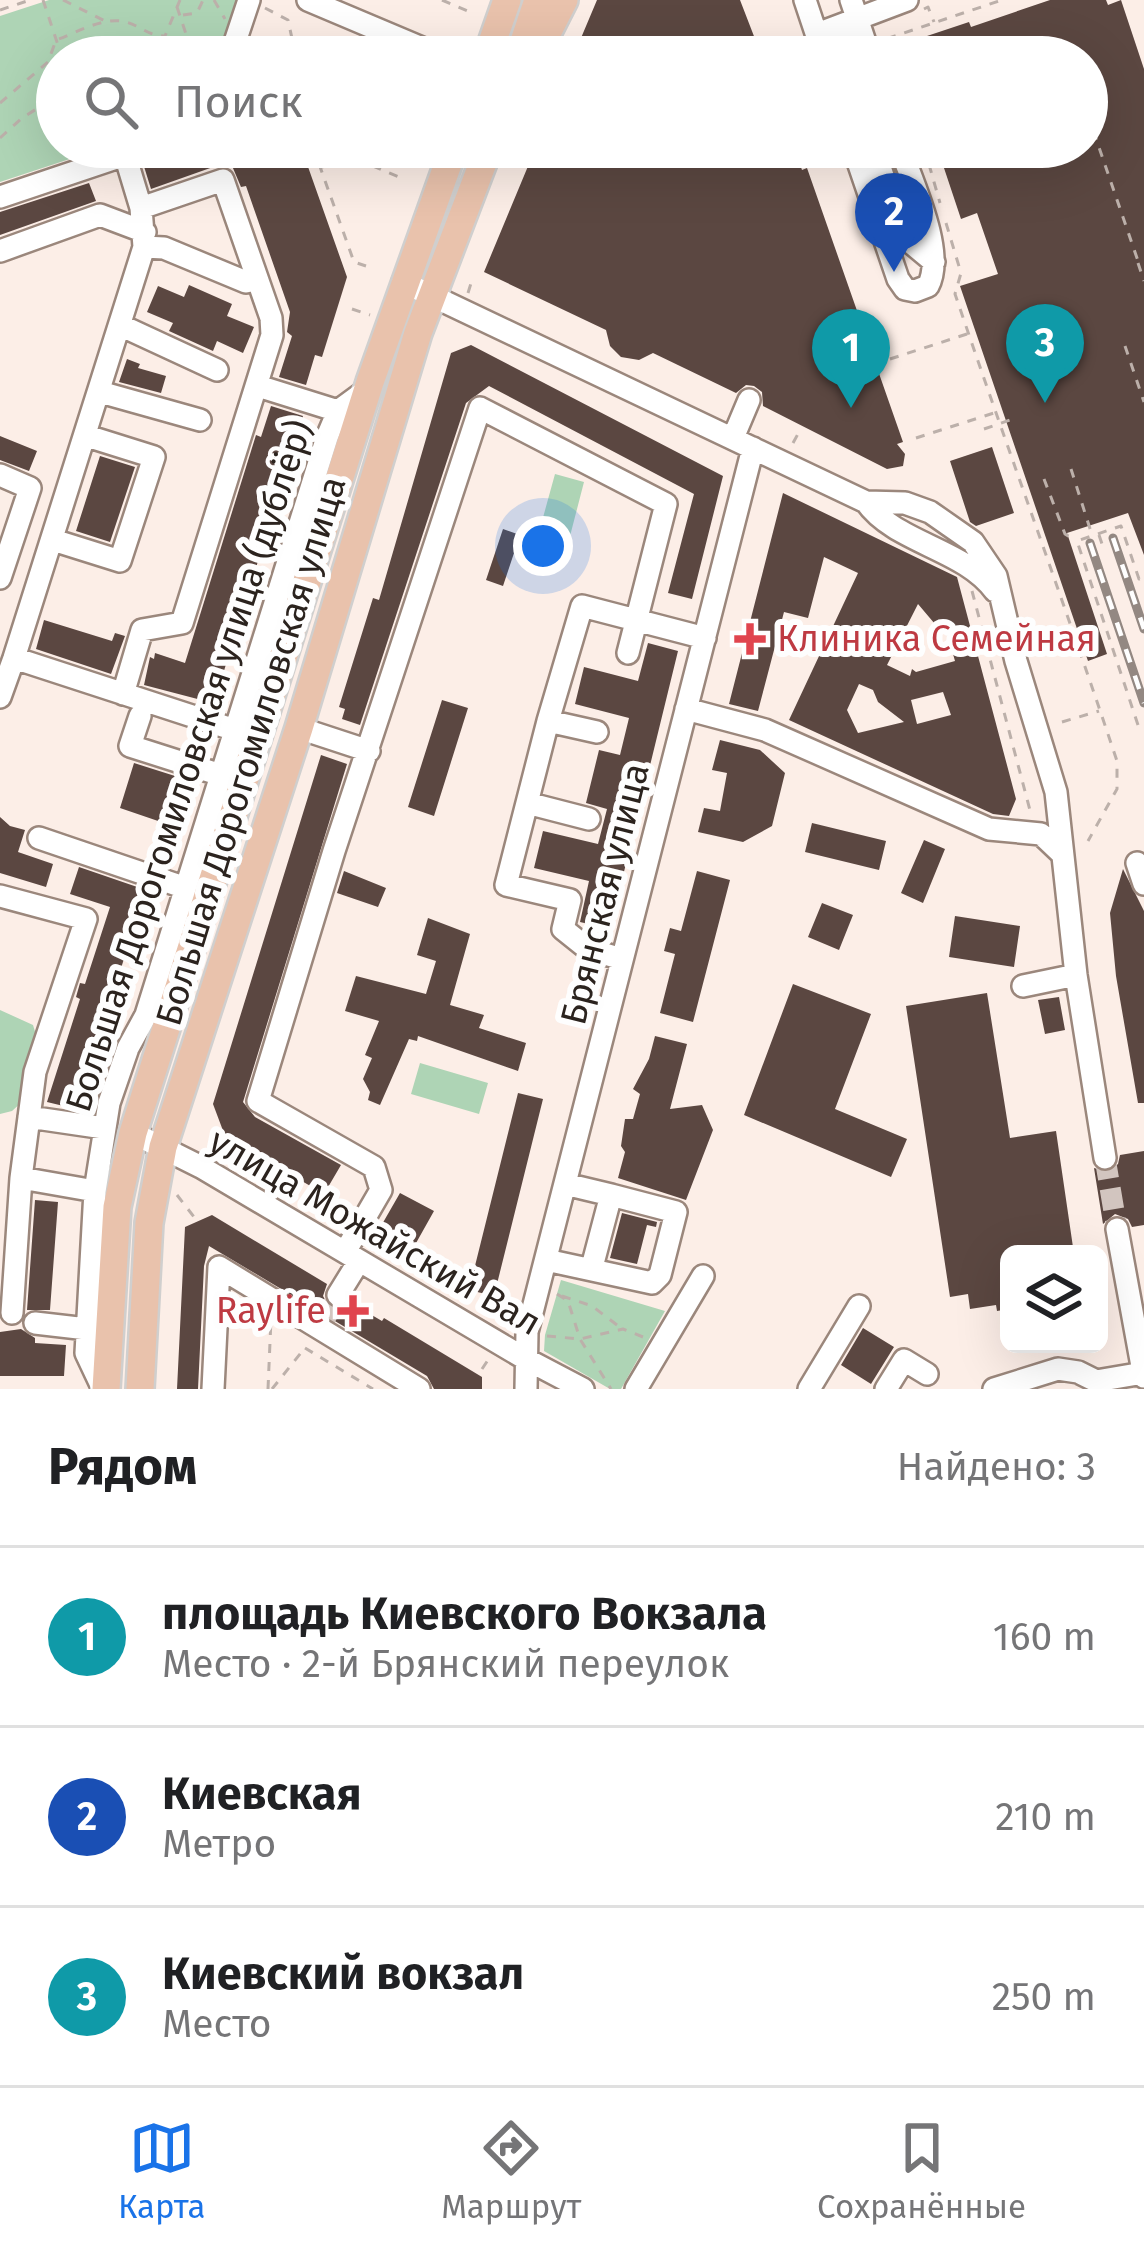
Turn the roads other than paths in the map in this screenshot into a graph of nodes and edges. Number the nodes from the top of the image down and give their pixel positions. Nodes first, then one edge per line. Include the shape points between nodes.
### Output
1 (308, 0) edge
2 (507, 0) edge
3 (538, 0) edge
4 (564, 0) edge
5 (806, 0) edge
6 (253, 1) edge
7 (884, 4) edge
8 (918, 6) edge
9 (854, 9) edge
10 (817, 34) joint
11 (239, 36) edge
12 (415, 36) edge
13 (494, 36) edge
14 (526, 36) edge
15 (546, 36) edge
16 (82, 168) edge
17 (133, 168) edge
18 (446, 168) edge
19 (481, 168) edge
20 (861, 168) edge
21 (880, 168) edge
22 (907, 168) edge
23 (0, 197) edge
24 (141, 208) junction
25 (144, 239) junction
26 (0, 251) edge
27 (934, 262) junction
28 (246, 282) dead end
29 (404, 282) junction
30 (431, 295) junction
31 (122, 326) junction
32 (217, 370) dead end
33 (369, 385) junction
34 (258, 386) junction
35 (100, 392) junction
36 (398, 396) junction
37 (749, 400) dead end
38 (338, 412) junction
39 (200, 420) dead end
40 (86, 436) junction
41 (743, 443) junction
42 (0, 476) edge
43 (866, 502) junction
44 (930, 512) junction
45 (911, 534) junction
46 (53, 540) junction
47 (2, 566) edge
48 (1003, 605) junction
49 (636, 620) junction
50 (705, 638) junction
51 (628, 653) dead end
52 (14, 658) junction
53 (123, 694) junction
54 (0, 697) edge
55 (686, 709) junction
56 (140, 716) dead end
57 (548, 722) junction
58 (299, 728) junction
59 (235, 730) junction
60 (597, 732) dead end
61 (369, 751) junction
62 (220, 775) junction
63 (1056, 792) junction
64 (527, 802) junction
65 (589, 819) dead end
66 (1030, 825) junction
67 (39, 838) dead end
68 (1061, 853) junction
69 (185, 888) junction
70 (0, 896) edge
71 (622, 959) junction
72 (1076, 975) junction
73 (1023, 986) dead end
74 (28, 1117) junction
75 (104, 1128) junction
76 (133, 1133) junction
77 (164, 1147) junction
78 (1105, 1158) tunnel mouth
79 (21, 1178) junction
80 (565, 1184) junction
81 (95, 1191) junction
82 (610, 1196) junction
83 (1117, 1229) tunnel mouth
84 (352, 1257) junction
85 (546, 1260) junction
86 (592, 1267) junction
87 (703, 1276) dead end
88 (338, 1295) tunnel mouth
89 (859, 1306) dead end
90 (18, 1318) edge
91 (87, 1329) junction
92 (524, 1358) junction
93 (1143, 1364) edge
94 (927, 1375) dead end
95 (1087, 1384) edge
96 (105, 1389) edge
97 (140, 1389) edge
98 (213, 1389) edge
99 (419, 1389) edge
100 (526, 1389) edge
101 (583, 1389) edge
102 (636, 1389) edge
103 (808, 1389) edge
104 (886, 1389) edge
105 (994, 1389) edge

1 - 12 street
2 - 13 main road
3 - 14 main road
4 - 15 main road
5 - 10 street
6 - 11 street
7 - 8 street
7 - 9 street
9 - 10 street
16 - 23 street
17 - 24 street
18 - 29 main road, Большая Дорогомиловская улица
19 - 30 main road, Большая Дорогомиловская улица
20 - 27 street via 905,289 928,286
21 - 27 street via 904,237
22 - 27 street
24 - 25 street
24 - 34 street via 223,181 271,318
25 - 26 street via 100,215
25 - 28 street
25 - 31 street
29 - 30 street
29 - 33 main road, Большая Дорогомиловская улица
30 - 36 main road, Большая Дорогомиловская улица
30 - 41 street
31 - 32 street
31 - 35 street
33 - 36 street via 388,376
33 - 38 street, Большая Дорогомиловская улица (дублёр)
33 - 76 main road, Большая Дорогомиловская улица
34 - 38 street
34 - 53 street via 182,623 142,630
35 - 39 street
35 - 40 street
36 - 58 main road, Большая Дорогомиловская улица
37 - 41 street, Брянская улица
38 - 59 street, Большая Дорогомиловская улица (дублёр)
40 - 46 street
40 - 46 street via 154,458 120,562
41 - 43 street
41 - 50 street, Брянская улица
42 - 47 street via 30,488
43 - 44 street
43 - 45 street
44 - 45 street via 930,530
44 - 48 street via 980,549
45 - 48 street via 977,571
46 - 52 street
48 - 63 street
49 - 50 street
49 - 51 street
49 - 57 street via 582,606
49 - 61 street via 666,504 480,408
50 - 55 street, Брянская улица
52 - 53 street
52 - 54 street
53 - 59 street
55 - 66 street via 765,730 989,829
55 - 71 street, Брянская улица
56 - 62 street via 130,746
57 - 60 street
57 - 64 street
58 - 61 street
58 - 77 main road, Большая Дорогомиловская улица
59 - 62 street, Большая Дорогомиловская улица (дублёр)
61 - 84 street via 258,1101 374,1167 381,1190
62 - 69 street, Большая Дорогомиловская улица (дублёр)
63 - 66 street
63 - 68 street
64 - 65 street
64 - 71 street via 506,885 569,900 563,929 588,949
66 - 68 street
67 - 69 street
68 - 72 street
69 - 75 street, Большая Дорогомиловская улица (дублёр)
70 - 74 street via 86,919
71 - 80 street, Брянская улица
72 - 73 street
72 - 78 street
74 - 75 street
74 - 79 street
75 - 81 street, Большая Дорогомиловская улица (дублёр)
76 - 77 street, улица Можайский Вал
76 - 96 main road, Большая Дорогомиловская улица via 117,1207
77 - 84 street, улица Можайский Вал
77 - 97 main road, Большая Дорогомиловская улица via 149,1223
79 - 81 street
79 - 90 street
80 - 82 street
80 - 85 street, Брянская улица
81 - 91 street, Большая Дорогомиловская улица (дублёр)
82 - 86 street
82 - 86 street via 676,1212 652,1283
83 - 93 street
84 - 88 street
84 - 92 street, улица Можайский Вал
85 - 86 street
85 - 92 street, Брянская улица
87 - 102 street
89 - 103 street
90 - 91 street
91 - 96 street, Большая Дорогомиловская улица (дублёр) via 89,1364
92 - 100 street, Брянская улица
92 - 101 street, улица Можайский Вал
93 - 95 street
94 - 104 street via 904,1360
95 - 105 street via 1078,1372 1058,1369
98 - 99 street via 219,1268

